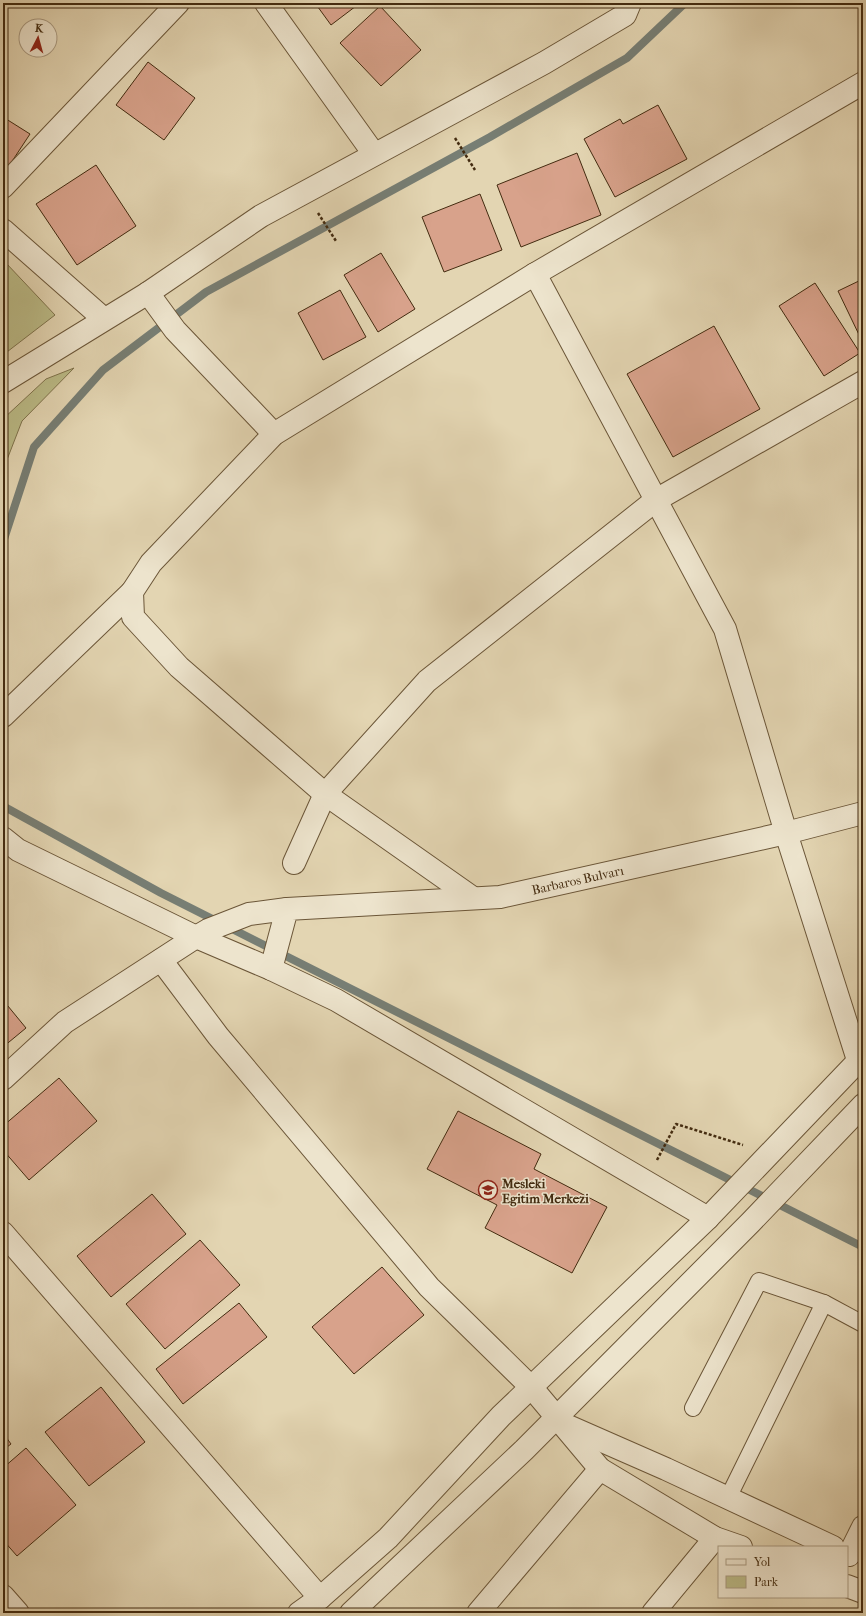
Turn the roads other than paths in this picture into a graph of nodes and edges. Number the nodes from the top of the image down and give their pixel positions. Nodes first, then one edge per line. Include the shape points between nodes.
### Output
1 (178, 3) edge
2 (266, 3) edge
3 (630, 3) edge
4 (863, 83) edge
5 (374, 154) junction
6 (3, 187) edge
7 (3, 230) edge
8 (535, 274) junction
9 (153, 300) junction
10 (104, 320) junction
11 (3, 382) edge
12 (863, 382) edge
13 (274, 434) junction
14 (656, 500) junction
15 (132, 592) junction
16 (3, 716) edge
17 (325, 794) junction
18 (863, 813) edge
19 (786, 833) junction
20 (3, 838) edge
21 (294, 863) dead end
22 (473, 898) junction
23 (284, 919) junction
24 (202, 933) junction
25 (161, 960) junction
26 (273, 963) junction
27 (860, 1058) edge
28 (3, 1079) edge
29 (863, 1105) edge
30 (708, 1218) junction
31 (3, 1233) edge
32 (824, 1303) junction
33 (863, 1324) edge
34 (532, 1388) junction
35 (693, 1408) dead end
36 (559, 1420) junction
37 (600, 1468) junction
38 (728, 1498) junction
39 (863, 1528) edge
40 (715, 1538) junction
41 (738, 1546) edge
42 (831, 1546) edge
43 (848, 1554) edge
44 (848, 1586) edge
45 (863, 1592) edge
46 (3, 1596) edge
47 (320, 1598) junction
48 (18, 1613) edge
49 (299, 1613) edge
50 (351, 1613) edge
51 (478, 1613) edge
52 (653, 1613) edge

1 - 6 street
2 - 5 street
3 - 5 street via 625,14 618,19 544,63
4 - 8 street
5 - 9 street via 261,216
7 - 10 street
8 - 13 street
8 - 14 street
9 - 10 street
9 - 13 street via 175,330
10 - 11 street
12 - 14 street
13 - 15 street via 151,562
14 - 17 street via 427,681
14 - 19 street via 725,629
15 - 16 street
15 - 17 street via 133,617 179,667
17 - 21 street
17 - 22 street
18 - 19 street, Barbaros Bulvarı
19 - 22 street, Barbaros Bulvarı via 500,897
19 - 27 street
20 - 24 street via 18,850
22 - 23 street, Barbaros Bulvarı
23 - 24 street, Barbaros Bulvarı via 250,914
23 - 26 street
24 - 25 street, Barbaros Bulvarı
24 - 26 street
25 - 28 street, Barbaros Bulvarı via 65,1022
25 - 34 street via 218,1036 429,1288
26 - 30 street
27 - 30 street
29 - 36 street
30 - 34 street
31 - 47 street
32 - 33 lane
32 - 35 lane via 759,1281
32 - 38 lane
34 - 36 street
34 - 47 street via 502,1416 388,1538
36 - 37 street
36 - 38 street
36 - 50 street
37 - 40 street
37 - 51 street
38 - 42 street
39 - 43 street
40 - 41 street
40 - 52 street
44 - 45 street
46 - 48 street
47 - 49 street

